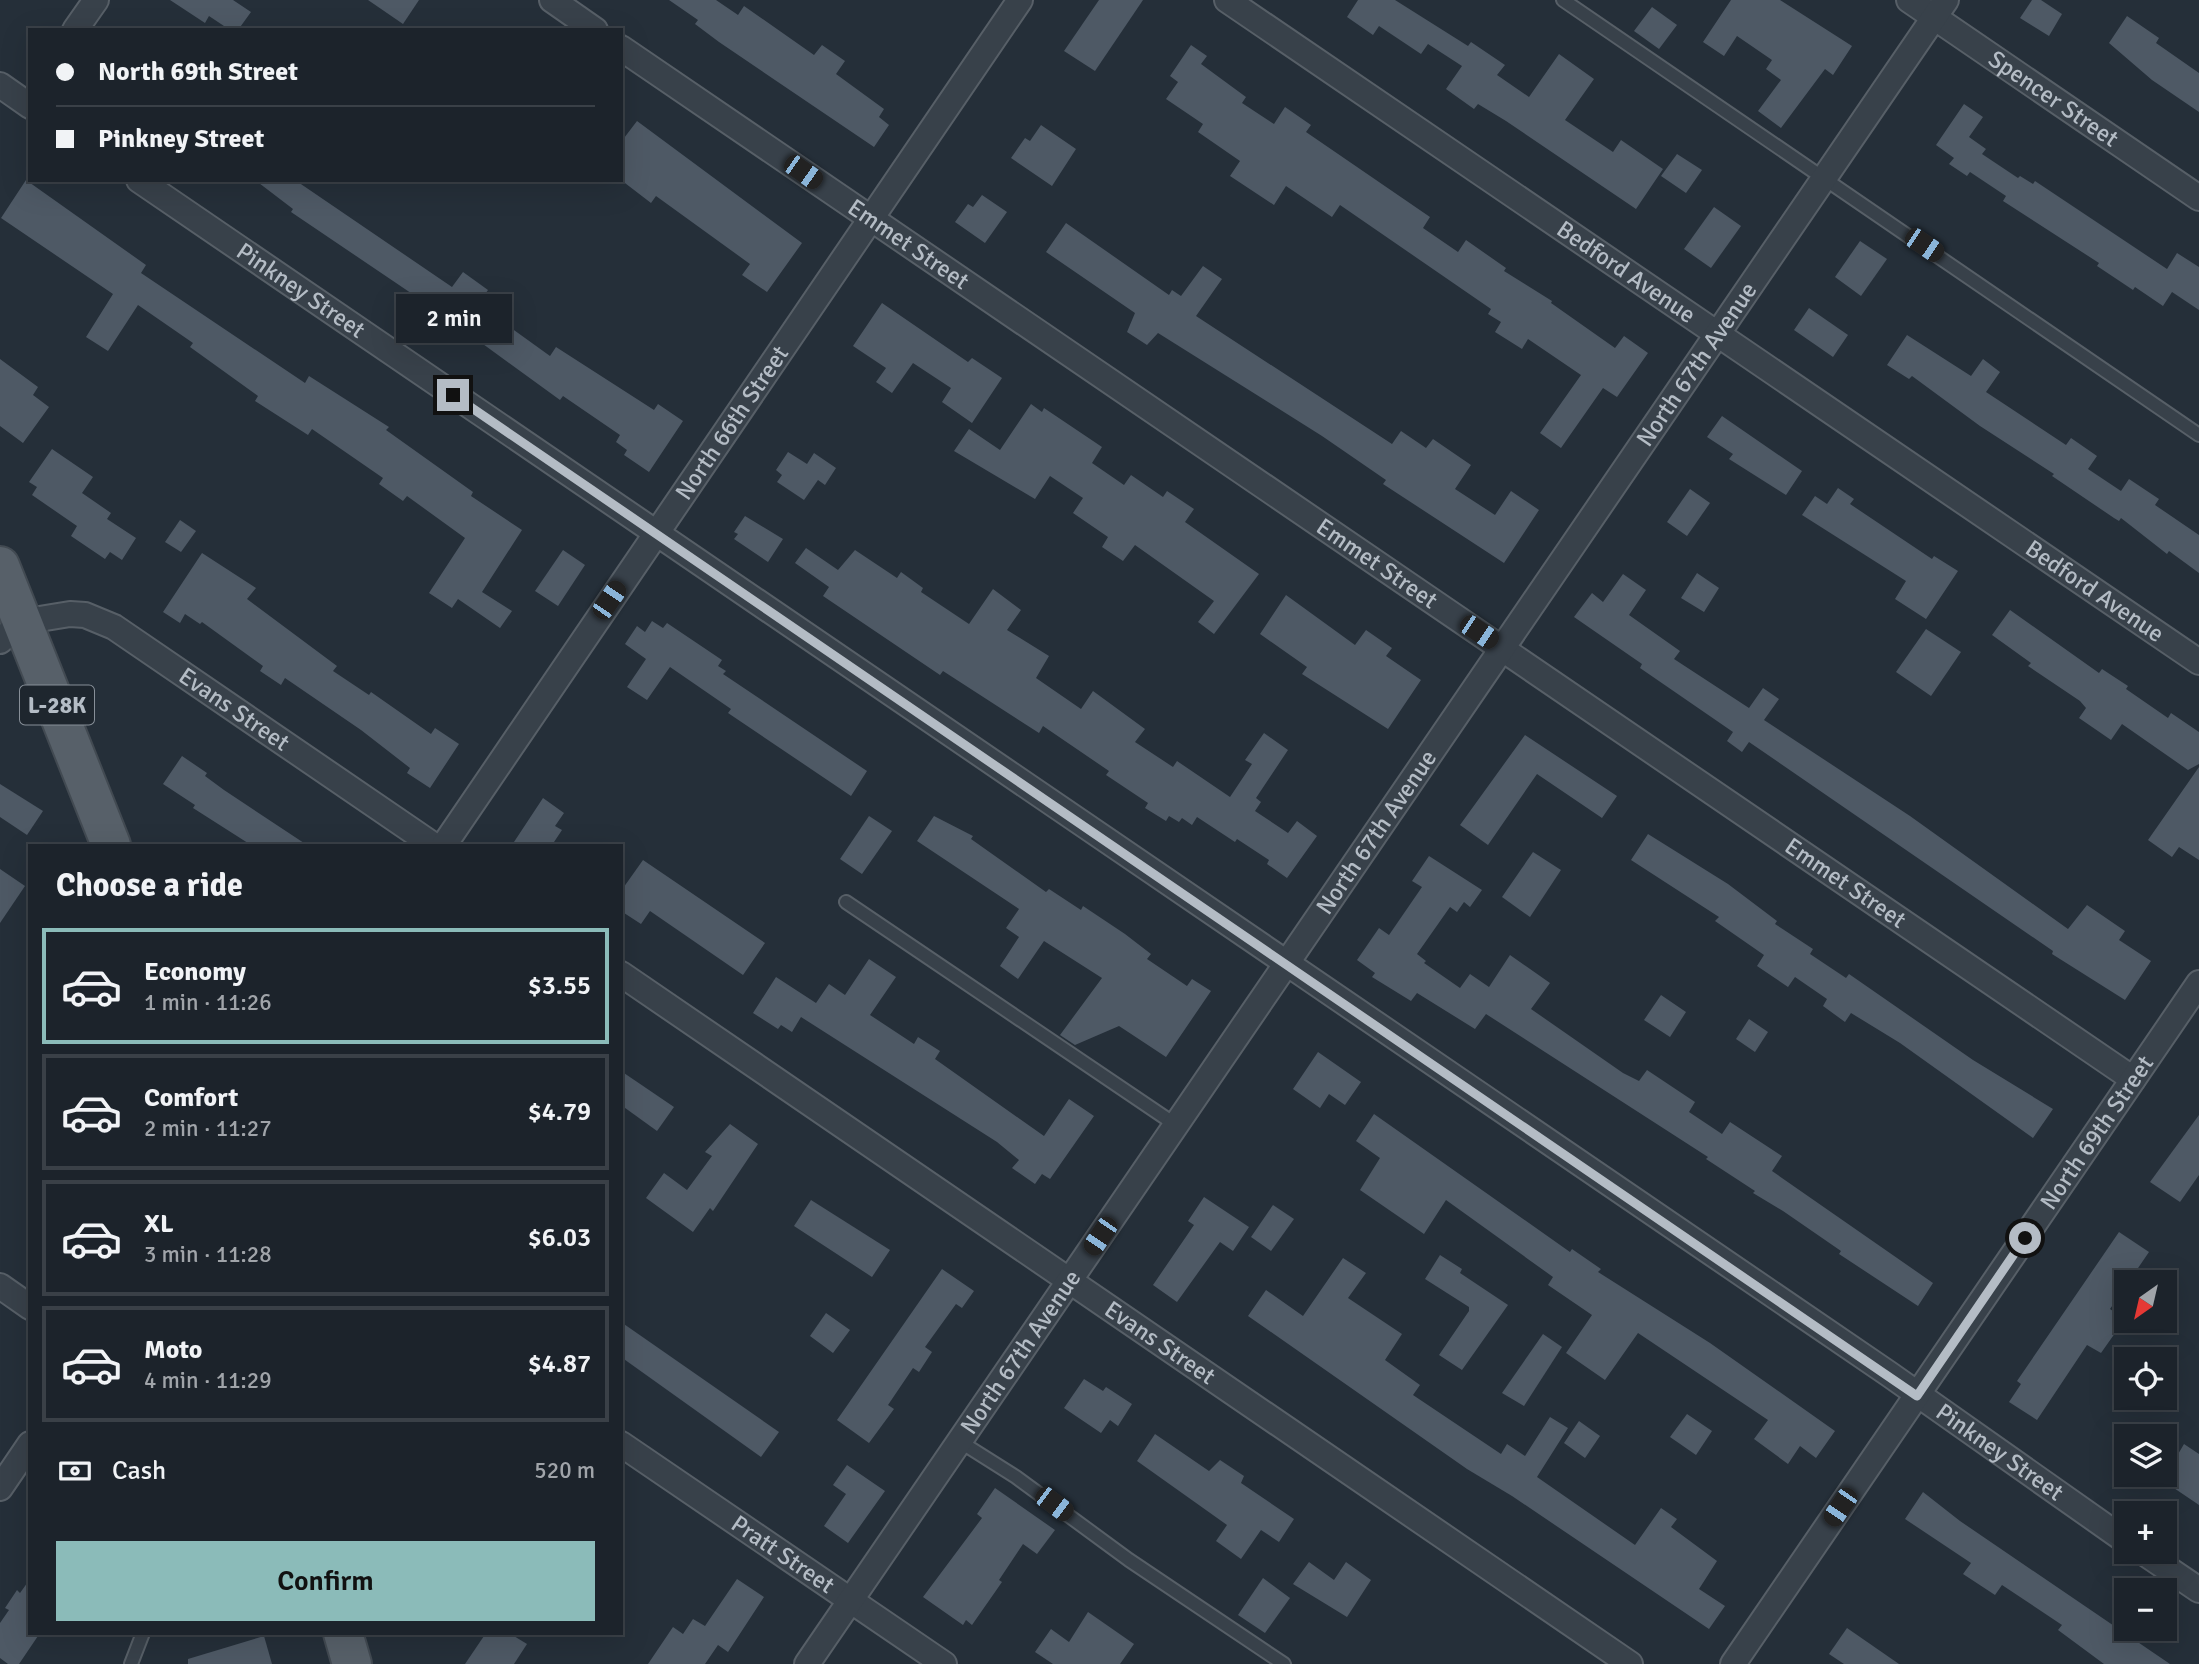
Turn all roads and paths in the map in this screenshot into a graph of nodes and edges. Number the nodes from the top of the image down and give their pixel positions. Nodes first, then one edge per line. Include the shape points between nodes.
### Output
1 (96, 0) edge
2 (552, 0) edge
3 (1020, 0) edge
4 (1227, 0) edge
5 (1563, 0) edge
6 (1909, 0) edge
7 (1940, 9) edge
8 (76, 28) edge
9 (592, 28) edge
10 (623, 49) edge
11 (0, 85) edge
12 (28, 102) edge
13 (1824, 178) junction
14 (142, 182) edge
15 (2199, 198) edge
16 (871, 219) junction
17 (1718, 333) junction
18 (2199, 435) edge
19 (654, 534) junction
20 (0, 566) edge
21 (11, 631) edge
22 (1502, 647) junction
23 (2199, 662) edge
24 (111, 844) edge
25 (432, 844) edge
26 (445, 844) edge
27 (846, 902) dead end
28 (1286, 964) junction
29 (623, 975) edge
30 (2199, 983) edge
31 (2133, 1079) junction
32 (1176, 1125) junction
33 (1069, 1280) junction
34 (0, 1286) edge
35 (28, 1306) edge
36 (1917, 1396) junction
37 (959, 1441) junction
38 (623, 1445) edge
39 (28, 1447) edge
40 (0, 1488) edge
41 (2114, 1533) edge
42 (2161, 1564) edge
43 (2199, 1590) edge
44 (850, 1600) junction
45 (142, 1635) edge
46 (344, 1635) edge
47 (131, 1664) edge
48 (352, 1664) edge
49 (807, 1664) edge
50 (944, 1664) edge
51 (1284, 1664) edge
52 (1630, 1664) edge
53 (1733, 1664) edge

1 - 8 street
2 - 9 street
3 - 16 street, North 66th Street
4 - 17 street, Bedford Avenue
5 - 13 lane
6 - 7 street, Spencer Street
7 - 13 street, North 67th Avenue
7 - 15 street, Spencer Street
10 - 16 street, Emmet Street
11 - 12 street
13 - 17 street, North 67th Avenue
13 - 18 lane
14 - 19 street, Pinkney Street
16 - 19 street, North 66th Street
16 - 22 street, Emmet Street
17 - 22 street, North 67th Avenue
17 - 23 street, Bedford Avenue
19 - 26 street, North 66th Street
19 - 28 street, Pinkney Street
20 - 21 main road, L-28K
21 - 24 main road, L-28K via 45,672
21 - 25 street, Evans Street via 85,615 114,627
22 - 28 street, North 67th Avenue
22 - 31 street, Emmet Street
27 - 32 lane
28 - 32 street, North 67th Avenue
28 - 36 street, Pinkney Street
29 - 33 street, Evans Street
30 - 31 street, North 69th Street
31 - 36 street, North 69th Street
32 - 33 street, North 67th Avenue
33 - 37 street, North 67th Avenue
33 - 52 street, Evans Street
34 - 35 street
36 - 41 street, Pinkney Street
36 - 53 street, North 69th Street
37 - 44 street, North 67th Avenue
37 - 51 lane
38 - 44 street, Pratt Street
39 - 40 street
42 - 43 street
44 - 49 street, North 67th Avenue
44 - 50 street, Pratt Street
45 - 47 lane
46 - 48 main road

